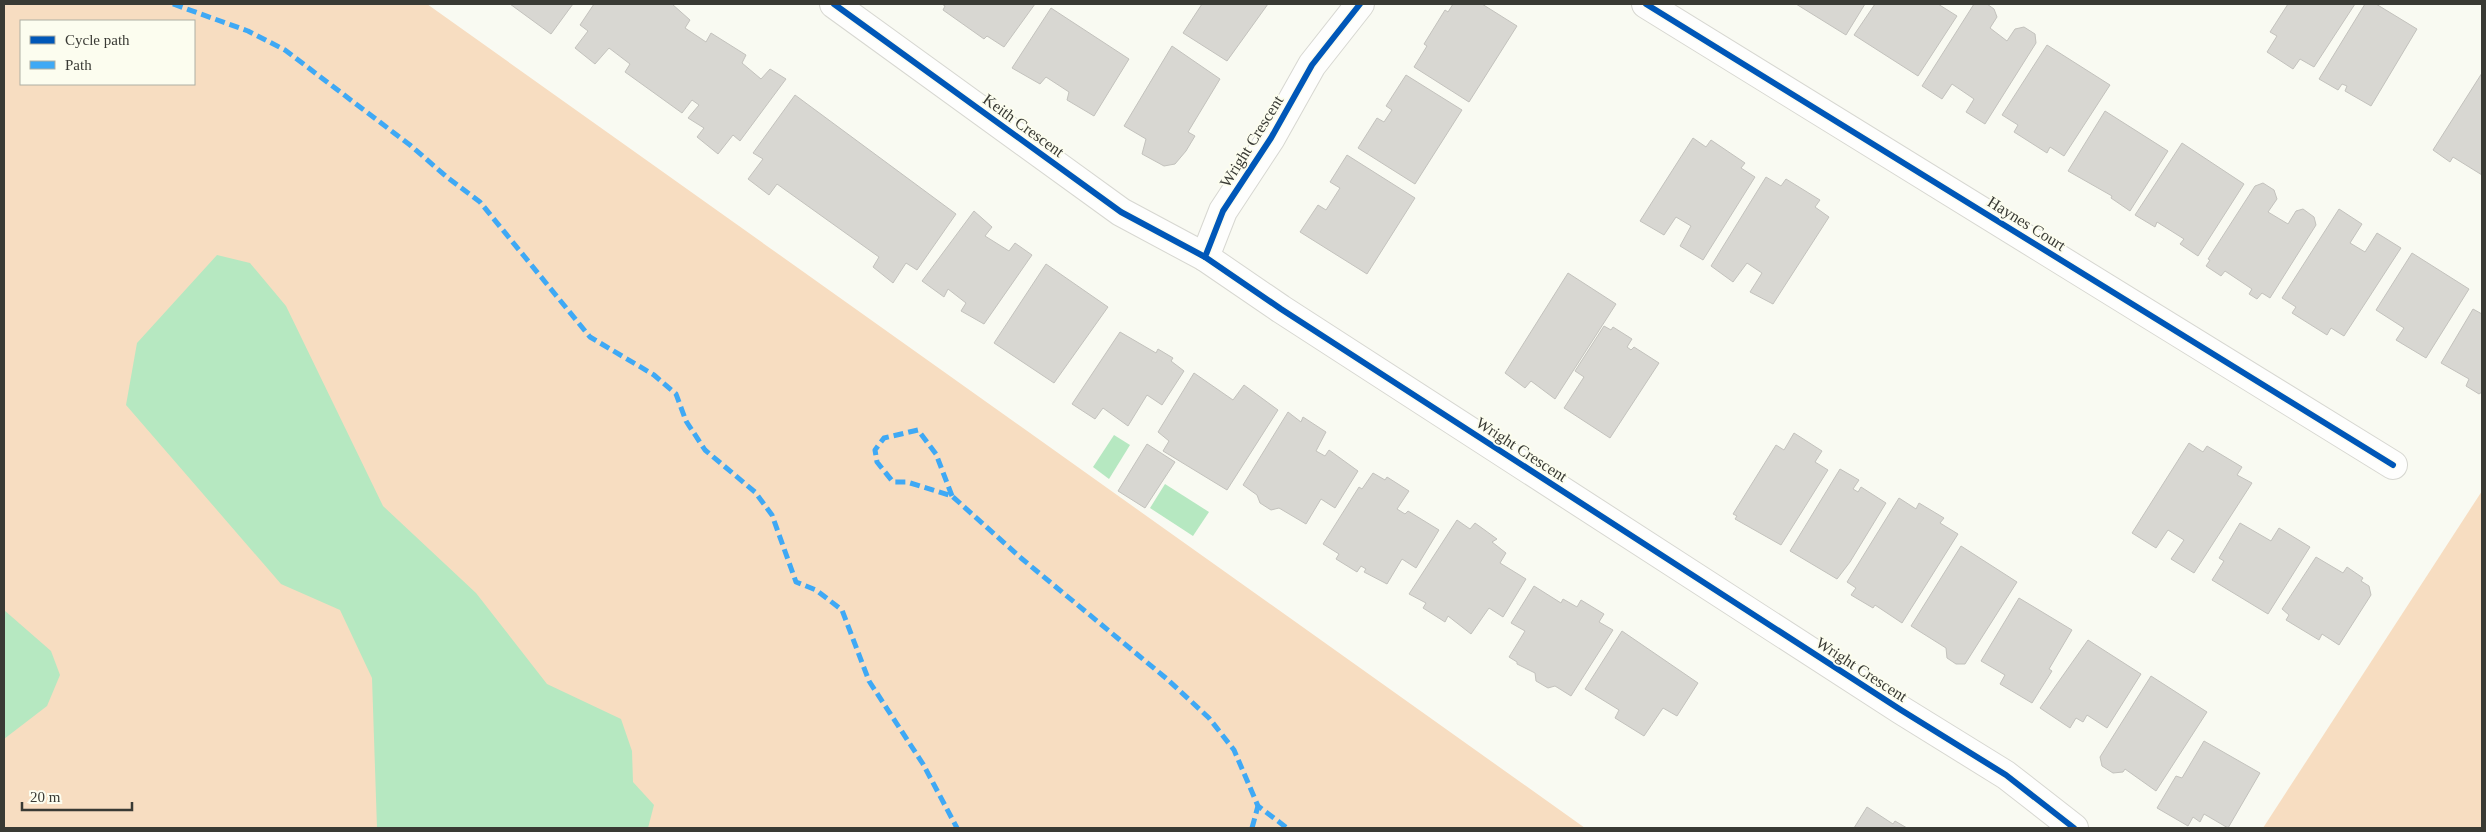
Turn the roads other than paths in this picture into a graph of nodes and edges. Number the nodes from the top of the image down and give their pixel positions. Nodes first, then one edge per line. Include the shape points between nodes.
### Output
1 (834, 4) edge
2 (1360, 4) edge
3 (1646, 4) edge
4 (1205, 257) junction
5 (2393, 465) dead end
6 (2074, 828) edge

1 - 4 street, Keith Crescent via 1121,212
2 - 4 street, Wright Crescent via 1312,65 1271,138 1223,211
3 - 5 street, Haynes Court
4 - 6 street, Wright Crescent via 2006,775

